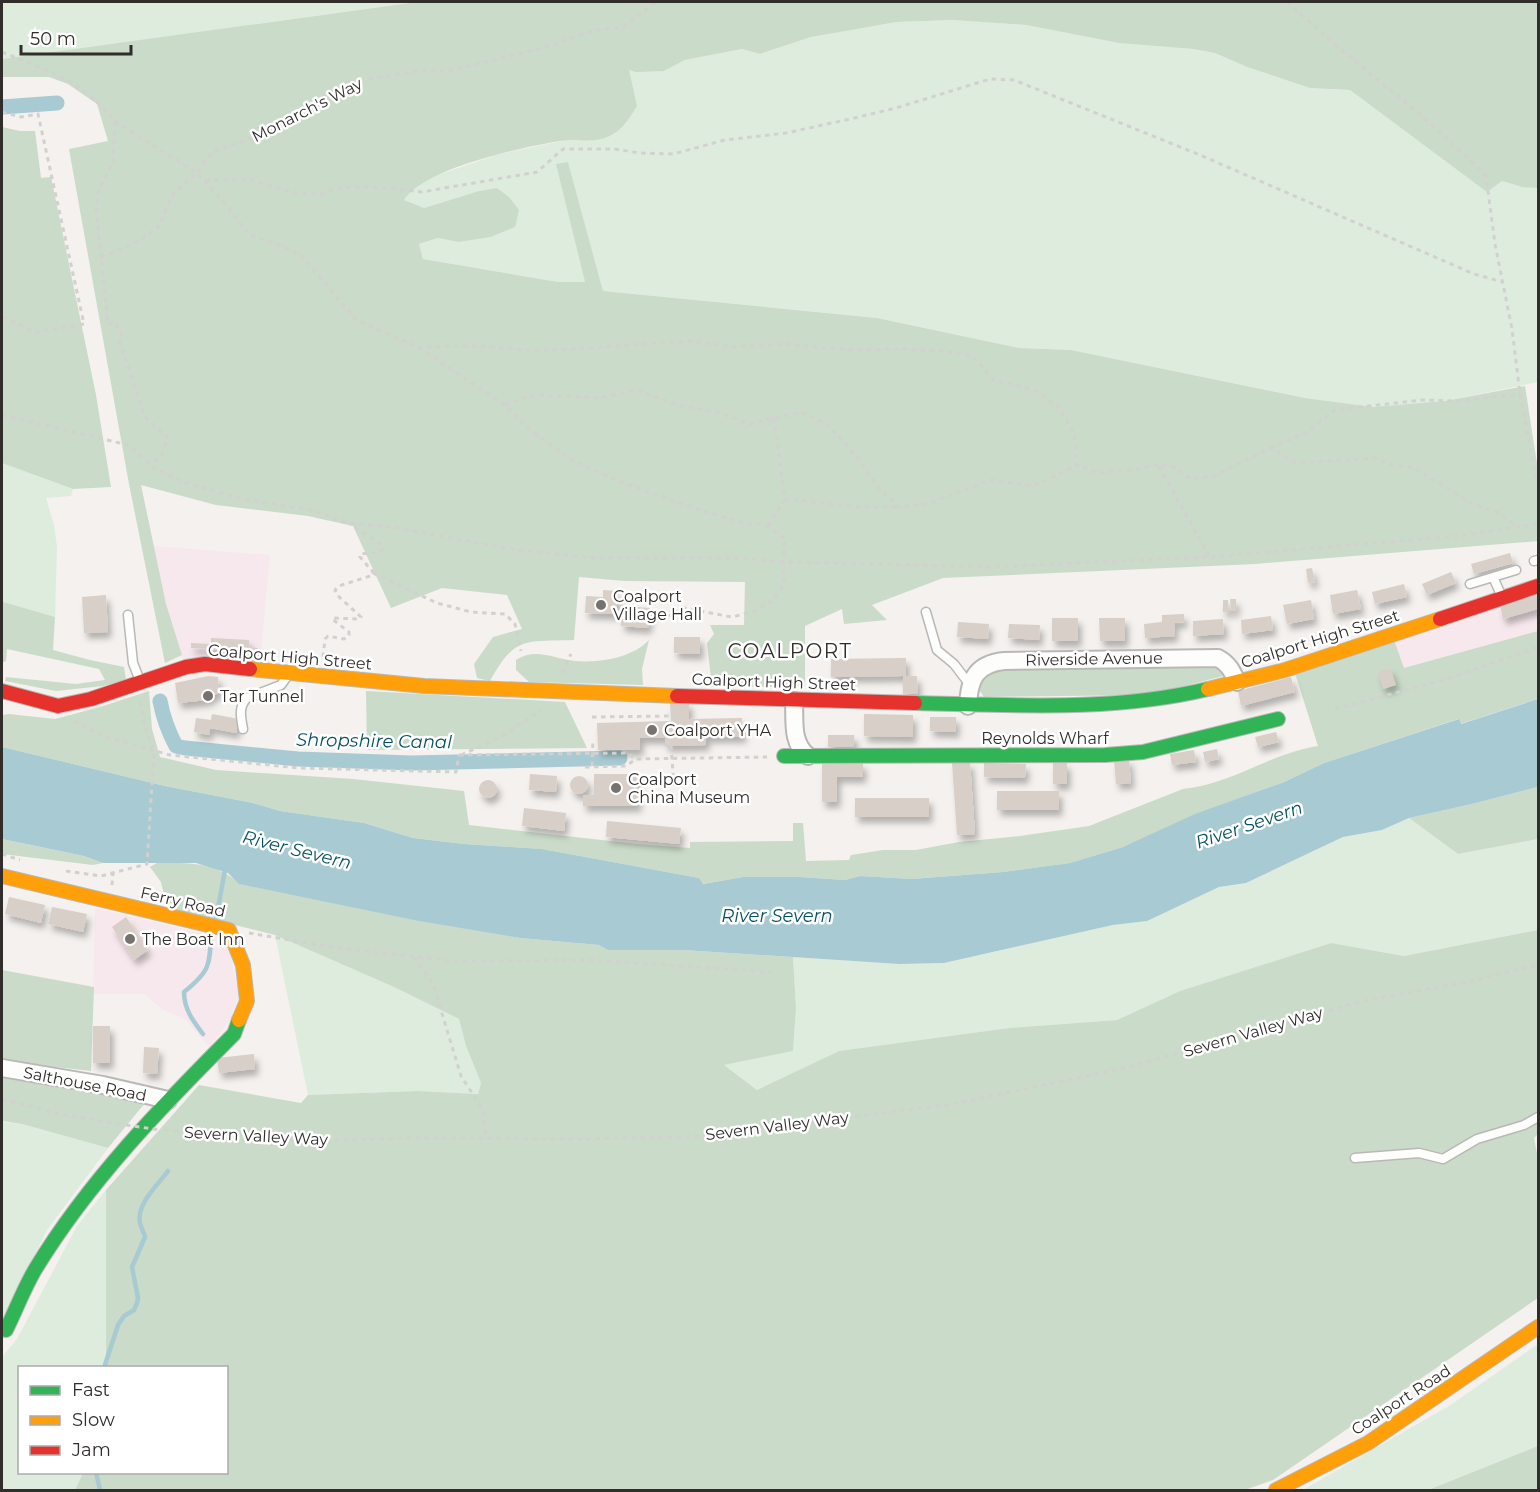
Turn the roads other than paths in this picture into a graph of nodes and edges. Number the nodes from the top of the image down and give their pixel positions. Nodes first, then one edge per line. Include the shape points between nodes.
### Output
1 (1516, 570) dead end
2 (1493, 578) junction
3 (1470, 584) dead end
4 (1539, 586) edge
5 (1502, 597) junction
6 (926, 612) dead end
7 (128, 615) dead end
8 (289, 674) junction
9 (140, 681) junction
10 (1238, 682) junction
11 (970, 684) junction
12 (2, 691) edge
13 (795, 700) junction
14 (968, 706) junction
15 (1278, 719) dead end
16 (243, 729) dead end
17 (784, 756) road end
18 (808, 756) junction
19 (2, 876) edge
20 (2, 1068) edge
21 (168, 1100) junction
22 (1539, 1118) edge
23 (1355, 1158) dead end
24 (1539, 1327) edge
25 (4, 1334) edge
26 (1276, 1491) edge

1 - 2 lane
2 - 3 lane
2 - 5 lane
4 - 5 street, Coalport High Street
5 - 10 street, Coalport High Street via 1286,670
6 - 11 lane via 937,650
7 - 9 lane via 133,663
8 - 9 street, Coalport High Street via 205,664
8 - 13 street, Coalport High Street via 424,686
8 - 16 lane via 282,685 243,702
9 - 12 street, Coalport High Street via 58,706
10 - 11 street, Riverside Avenue via 1226,662 1218,658 1114,658 990,663 979,670
10 - 14 street, Coalport High Street via 1174,697 1067,706
11 - 14 street
13 - 14 street, Coalport High Street
13 - 18 street via 796,741
15 - 18 street, Reynolds Wharf via 1143,752
17 - 18 street, Reynolds Wharf
19 - 21 street, Ferry Road via 230,930 243,965 247,1001 234,1034
20 - 21 street, Salthouse Road
21 - 25 street, Ferry Road via 73,1212 35,1270
22 - 23 lane via 1478,1139 1443,1159 1419,1153
24 - 26 street, Coalport Road via 1368,1443

